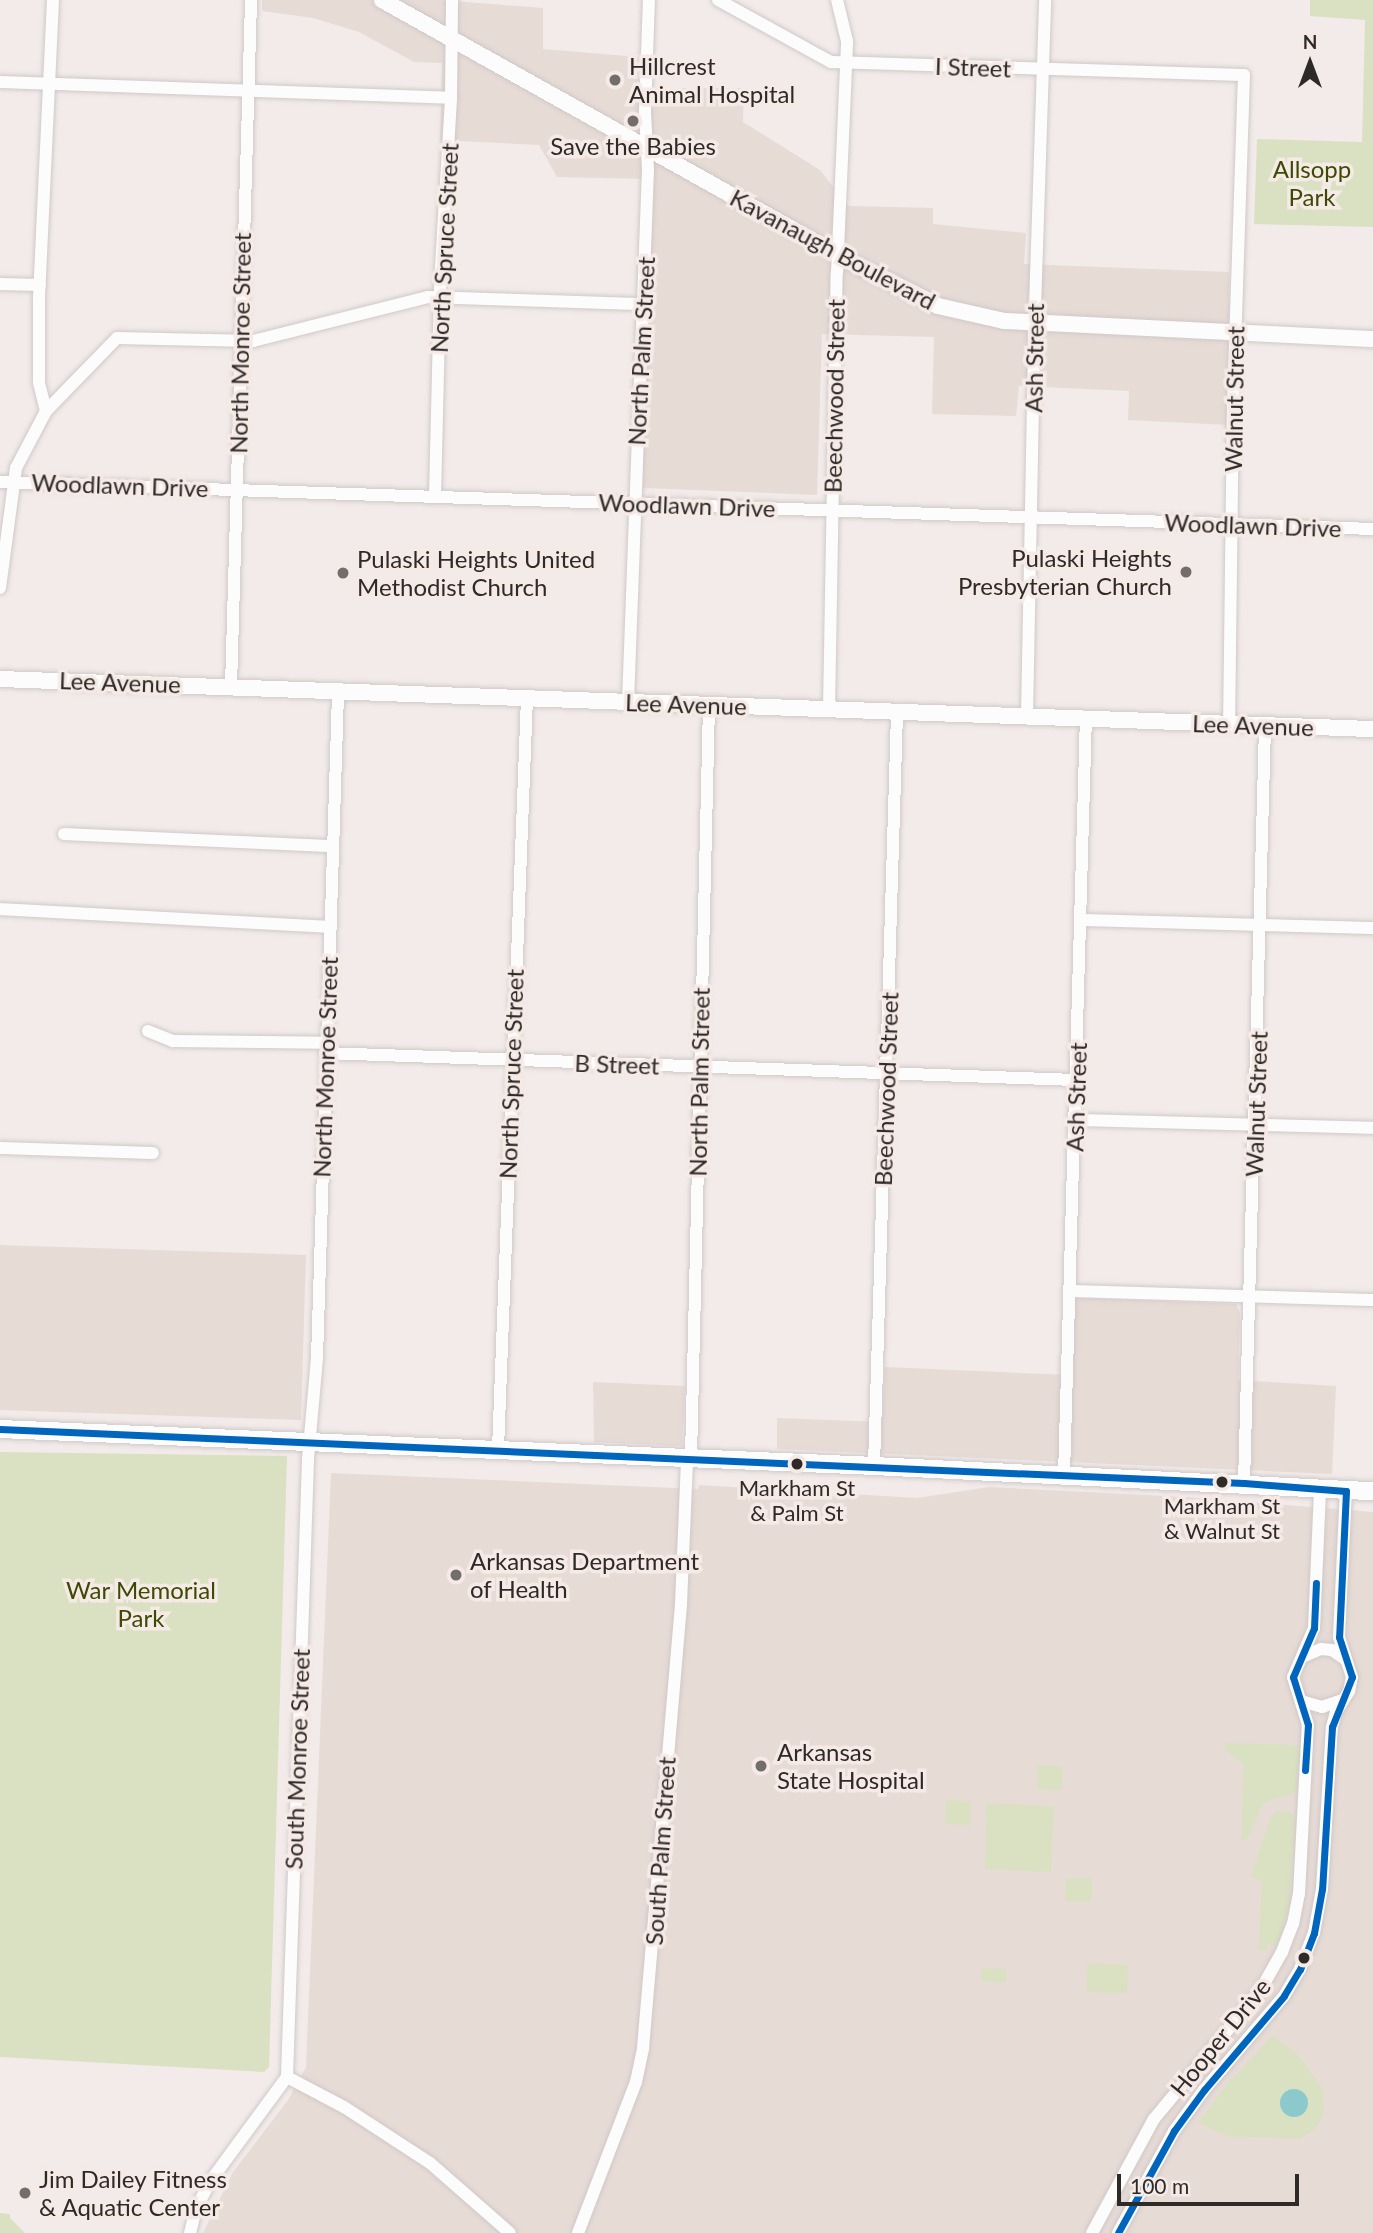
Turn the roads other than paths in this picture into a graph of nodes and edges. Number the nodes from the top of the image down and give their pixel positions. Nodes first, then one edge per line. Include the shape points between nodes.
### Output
1 (53, 0) edge
2 (251, 0) edge
3 (382, 0) edge
4 (453, 0) edge
5 (649, 0) edge
6 (718, 0) edge
7 (837, 0) edge
8 (1045, 0) edge
9 (453, 39) junction
10 (846, 64) junction
11 (1044, 69) junction
12 (1244, 75) joint
13 (0, 82) edge
14 (50, 84) junction
15 (246, 91) junction
16 (451, 98) junction
17 (646, 148) junction
18 (837, 255) junction
19 (0, 284) edge
20 (40, 285) junction
21 (440, 297) junction
22 (644, 304) junction
23 (1034, 323) junction
24 (1236, 332) junction
25 (240, 339) junction
26 (1373, 339) edge
27 (46, 411) junction
28 (6, 482) edge
29 (236, 489) junction
30 (435, 495) junction
31 (634, 503) junction
32 (832, 511) junction
33 (1031, 518) junction
34 (1232, 525) junction
35 (1373, 529) edge
36 (0, 588) edge
37 (0, 679) edge
38 (231, 687) junction
39 (338, 692) junction
40 (527, 699) junction
41 (628, 702) junction
42 (709, 706) junction
43 (829, 710) junction
44 (897, 713) junction
45 (1027, 716) junction
46 (1086, 718) junction
47 (1230, 724) junction
48 (1265, 725) junction
49 (1373, 729) edge
50 (64, 834) dead end
51 (333, 846) junction
52 (0, 909) edge
53 (1081, 920) junction
54 (1261, 925) junction
55 (330, 927) junction
56 (1373, 928) edge
57 (148, 1031) dead end
58 (325, 1048) junction
59 (511, 1060) junction
60 (699, 1067) junction
61 (887, 1074) junction
62 (1076, 1080) junction
63 (1075, 1120) junction
64 (1255, 1125) junction
65 (1373, 1128) edge
66 (0, 1148) edge
67 (153, 1153) dead end
68 (1070, 1291) junction
69 (1250, 1296) junction
70 (1373, 1300) edge
71 (0, 1429) edge
72 (310, 1441) junction
73 (498, 1449) junction
74 (689, 1458) junction
75 (874, 1466) junction
76 (1064, 1475) junction
77 (1244, 1483) junction
78 (1320, 1489) junction
79 (1346, 1491) junction
80 (1373, 1491) edge
81 (1302, 1657) junction
82 (1346, 1660) junction
83 (1301, 1700) junction
84 (1342, 1700) junction
85 (287, 2077) junction
86 (190, 2233) edge
87 (510, 2233) edge
88 (578, 2233) edge
89 (1093, 2233) edge
90 (1118, 2233) edge

1 - 14 street
2 - 15 street, North Monroe Street
3 - 9 street, Kavanaugh Boulevard
4 - 9 street, North Spruce Street
5 - 17 street, North Palm Street
6 - 10 street, I Street via 831,62
7 - 10 street, Beechwood Street via 845,25
8 - 11 street, Ash Street
9 - 16 street, North Spruce Street
9 - 17 street, Kavanaugh Boulevard
10 - 11 street, I Street
10 - 18 street, Beechwood Street
11 - 12 street, I Street
11 - 23 street, Ash Street
12 - 24 street, Walnut Street
13 - 14 street
14 - 15 street
14 - 20 street
15 - 16 street
15 - 25 street, North Monroe Street
16 - 21 street, North Spruce Street
17 - 18 street, Kavanaugh Boulevard
17 - 22 street, North Palm Street
18 - 23 street, Kavanaugh Boulevard via 938,306
18 - 32 street, Beechwood Street
19 - 20 street
20 - 27 street via 39,382
21 - 22 street
21 - 25 street via 269,339
21 - 30 street, North Spruce Street
22 - 31 street, North Palm Street
23 - 24 street, Kavanaugh Boulevard
23 - 33 street, Ash Street
24 - 26 street, Kavanaugh Boulevard
24 - 34 street, Walnut Street
25 - 27 street via 117,338
25 - 29 street, North Monroe Street
27 - 28 street
28 - 29 street, Woodlawn Drive
28 - 36 street
29 - 30 street, Woodlawn Drive
29 - 38 street, North Monroe Street
30 - 31 street, Woodlawn Drive
31 - 32 street, Woodlawn Drive
31 - 41 street, North Palm Street
32 - 33 street, Woodlawn Drive
32 - 43 street, Beechwood Street
33 - 34 street, Woodlawn Drive
33 - 45 street, Ash Street
34 - 35 street, Woodlawn Drive
34 - 47 street, Walnut Street
37 - 38 street, Lee Avenue
38 - 39 street, Lee Avenue
39 - 40 street, Lee Avenue
39 - 51 street, North Monroe Street
40 - 41 street, Lee Avenue
40 - 59 street, North Spruce Street
41 - 42 street, Lee Avenue
42 - 43 street, Lee Avenue
42 - 60 street, North Palm Street
43 - 44 street, Lee Avenue
44 - 45 street, Lee Avenue
44 - 61 street, Beechwood Street
45 - 46 street, Lee Avenue
46 - 47 street, Lee Avenue
46 - 53 street, Ash Street
47 - 48 street, Lee Avenue
48 - 49 street, Lee Avenue
48 - 54 street, Walnut Street
50 - 51 street
51 - 55 street, North Monroe Street
52 - 55 street
53 - 54 street
53 - 62 street, Ash Street
54 - 56 street
54 - 64 street, Walnut Street
55 - 58 street, North Monroe Street
57 - 58 street, B Street via 173,1041
58 - 59 street, B Street
58 - 72 street, North Monroe Street via 317,1358
59 - 60 street, B Street
59 - 73 street, North Spruce Street
60 - 61 street, B Street
60 - 74 street, North Palm Street
61 - 62 street, B Street
61 - 75 street, Beechwood Street
62 - 63 street, Ash Street
63 - 64 street
63 - 68 street, Ash Street
64 - 65 street
64 - 69 street, Walnut Street
66 - 67 street
68 - 69 street
68 - 76 street, Ash Street
69 - 70 street
69 - 77 street, Walnut Street
71 - 72 main road
72 - 73 main road
72 - 85 street, South Monroe Street
73 - 74 main road
74 - 75 main road
74 - 88 street, South Palm Street via 643,2048 636,2082
75 - 76 main road
76 - 77 main road
77 - 78 main road
78 - 79 main road
78 - 81 street, Hooper Drive via 1314,1629
79 - 80 main road
79 - 82 street, Hooper Drive via 1339,1637
81 - 82 street via 1321,1648
81 - 83 street, Hooper Drive via 1293,1677
82 - 84 street, Hooper Drive via 1352,1677
83 - 84 street via 1322,1707
83 - 89 street, Hooper Drive via 1308,1725 1299,1894 1289,1935 1259,1992 1154,2119
84 - 90 street, Hooper Drive via 1332,1727 1321,1899 1303,1962 1265,2021 1174,2131
85 - 86 street via 209,2183
85 - 87 street via 344,2107 430,2163

